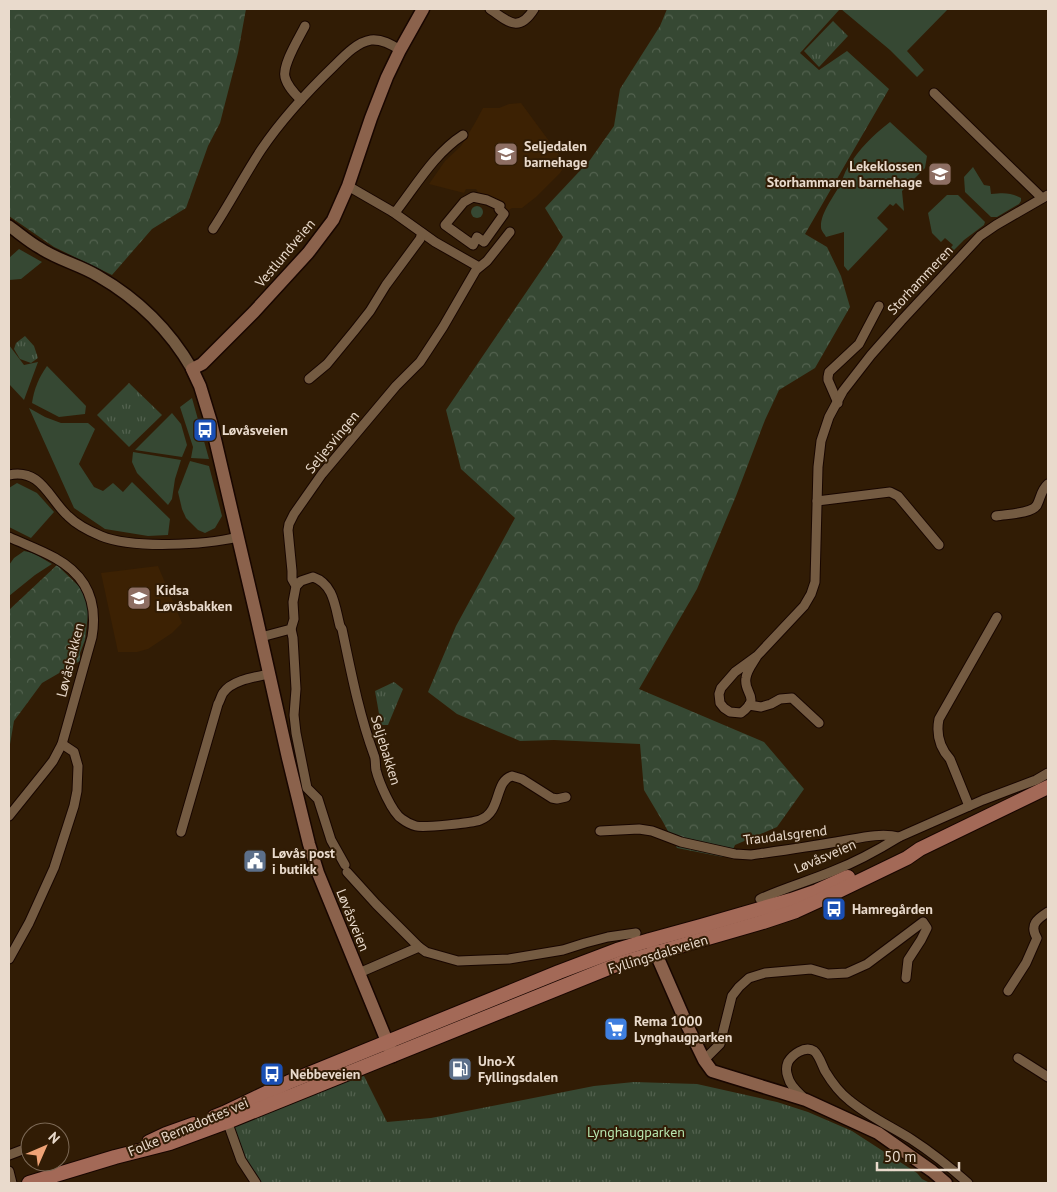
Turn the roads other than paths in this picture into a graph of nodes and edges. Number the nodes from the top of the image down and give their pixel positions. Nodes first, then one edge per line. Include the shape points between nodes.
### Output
1 (423, 9) edge
2 (490, 9) edge
3 (534, 9) edge
4 (305, 26) dead end
5 (400, 50) junction
6 (934, 93) dead end
7 (301, 100) junction
8 (463, 135) dead end
9 (348, 186) junction
10 (1045, 196) edge
11 (393, 212) junction
12 (445, 225) joint
13 (9, 226) edge
14 (213, 229) dead end
15 (510, 232) dead end
16 (422, 233) junction
17 (479, 267) junction
18 (879, 306) dead end
19 (192, 369) junction
20 (308, 379) dead end
21 (838, 403) junction
22 (9, 475) edge
23 (1048, 484) edge
24 (817, 501) junction
25 (996, 516) dead end
26 (9, 537) edge
27 (238, 537) junction
28 (939, 545) dead end
29 (296, 586) junction
30 (997, 617) dead end
31 (291, 630) junction
32 (261, 637) junction
33 (757, 656) junction
34 (269, 674) junction
35 (749, 705) junction
36 (819, 723) dead end
37 (62, 744) junction
38 (1048, 773) edge
39 (1048, 787) edge
40 (566, 797) dead end
41 (969, 806) junction
42 (9, 816) edge
43 (920, 828) junction
44 (600, 831) dead end
45 (181, 832) dead end
46 (899, 837) junction
47 (924, 847) junction
48 (760, 899) dead end
49 (1048, 912) edge
50 (636, 933) dead end
51 (650, 940) junction
52 (419, 948) junction
53 (655, 953) junction
54 (9, 959) edge
55 (359, 973) junction
56 (906, 978) dead end
57 (1008, 991) dead end
58 (393, 1040) junction
59 (393, 1056) junction
60 (1018, 1058) dead end
61 (704, 1060) junction
62 (1048, 1076) edge
63 (806, 1100) junction
64 (226, 1118) junction
65 (9, 1171) edge
66 (12, 1183) edge
67 (29, 1183) edge
68 (256, 1183) edge
69 (946, 1183) edge
70 (968, 1183) edge

1 - 5 main road, Vestlundveien
2 - 3 street via 517,24
4 - 7 street via 287,61 285,76
5 - 7 street via 381,41 370,40 358,45
5 - 9 main road, Vestlundveien via 371,118
6 - 10 street, Storhammeren
7 - 14 street via 261,150
8 - 11 street via 440,155
9 - 11 street
9 - 19 main road, Vestlundveien via 333,220 308,253 254,312 202,364
10 - 21 street, Storhammeren via 980,236 871,355 843,391
11 - 16 street
12 - 12 street via 473,196 500,206 504,214 484,242 477,237 473,245
13 - 19 street, Løvåsveien via 40,249 97,276 130,297 150,313
15 - 17 street, Seljesvingen
16 - 17 street
16 - 20 street via 370,311 327,364
17 - 29 street, Seljesvingen via 420,362 333,460 294,514 288,530 292,579
18 - 21 street, Storhammeren via 858,344 828,376
19 - 27 main road, Løvåsveien via 211,422
21 - 24 street, Storhammeren via 821,441
22 - 27 street via 25,475 39,482 58,506 81,526 121,542 158,544
23 - 25 street via 1033,509
24 - 28 street via 890,492 898,496
24 - 33 street, Storhammeren via 815,582 811,594 804,606
26 - 37 street, Løvåsbakken via 55,557 71,568 90,597 94,615 92,637
27 - 32 main road, Løvåsveien
29 - 31 street, Seljesvingen
29 - 40 street, Seljebakken via 312,577 322,581 332,594 353,683 375,756 376,771 390,804 400,818 418,826 481,820 489,815 502,784 512,776 552,798
30 - 41 street via 939,719 939,739
31 - 32 street
31 - 52 street, Løvåsveien via 295,724 307,788 318,800 331,840 346,868
32 - 34 main road, Løvåsveien
33 - 35 street, Storhammeren via 746,676 745,685 751,700
33 - 35 street, Storhammeren via 735,672 719,694 720,703 730,712 740,713
34 - 45 street via 240,681 223,693
34 - 55 main road, Løvåsveien via 309,844
35 - 36 street, Storhammeren via 761,707 792,698
37 - 42 street, Løvåsbakken via 53,761
37 - 54 street via 74,752 78,766 74,806 54,868
38 - 41 street, Traudalsgrend
39 - 47 main road, Fyllingsdalsveien
41 - 43 street, Traudalsgrend
43 - 46 street, Traudalsgrend
43 - 47 street
44 - 46 street, Traudalsgrend via 639,829 681,842 751,855 856,839
46 - 48 street, Løvåsveien via 841,867
47 - 51 main road, Fyllingsdalsveien via 905,851 791,900
47 - 53 main road, Fyllingsdalsveien via 796,911
49 - 57 street via 1034,925 1033,932 1037,938 1026,964
50 - 52 street, Løvåsveien via 509,960 458,961
51 - 53 main road
51 - 58 main road, Fyllingsdalsveien via 559,972
52 - 55 street, Løvåsveien
53 - 59 main road, Fyllingsdalsveien via 621,963
53 - 61 main road
55 - 58 main road, Løvåsveien
56 - 61 street via 908,960 927,928 923,922 867,964 847,973 828,974 812,970 765,972 749,978 732,996 720,1044
58 - 59 main road, Løvåsveien
58 - 64 main road, Folke Bernadottes vei via 289,1082
59 - 64 main road, Folke Bernadottes vei
60 - 62 street
61 - 63 main road via 712,1071
63 - 69 main road via 878,1133
63 - 70 street via 792,1085 786,1068 793,1056 809,1049 848,1100 932,1153
64 - 67 main road, Folke Bernadottes vei via 170,1143
64 - 68 street via 241,1160
65 - 66 street

